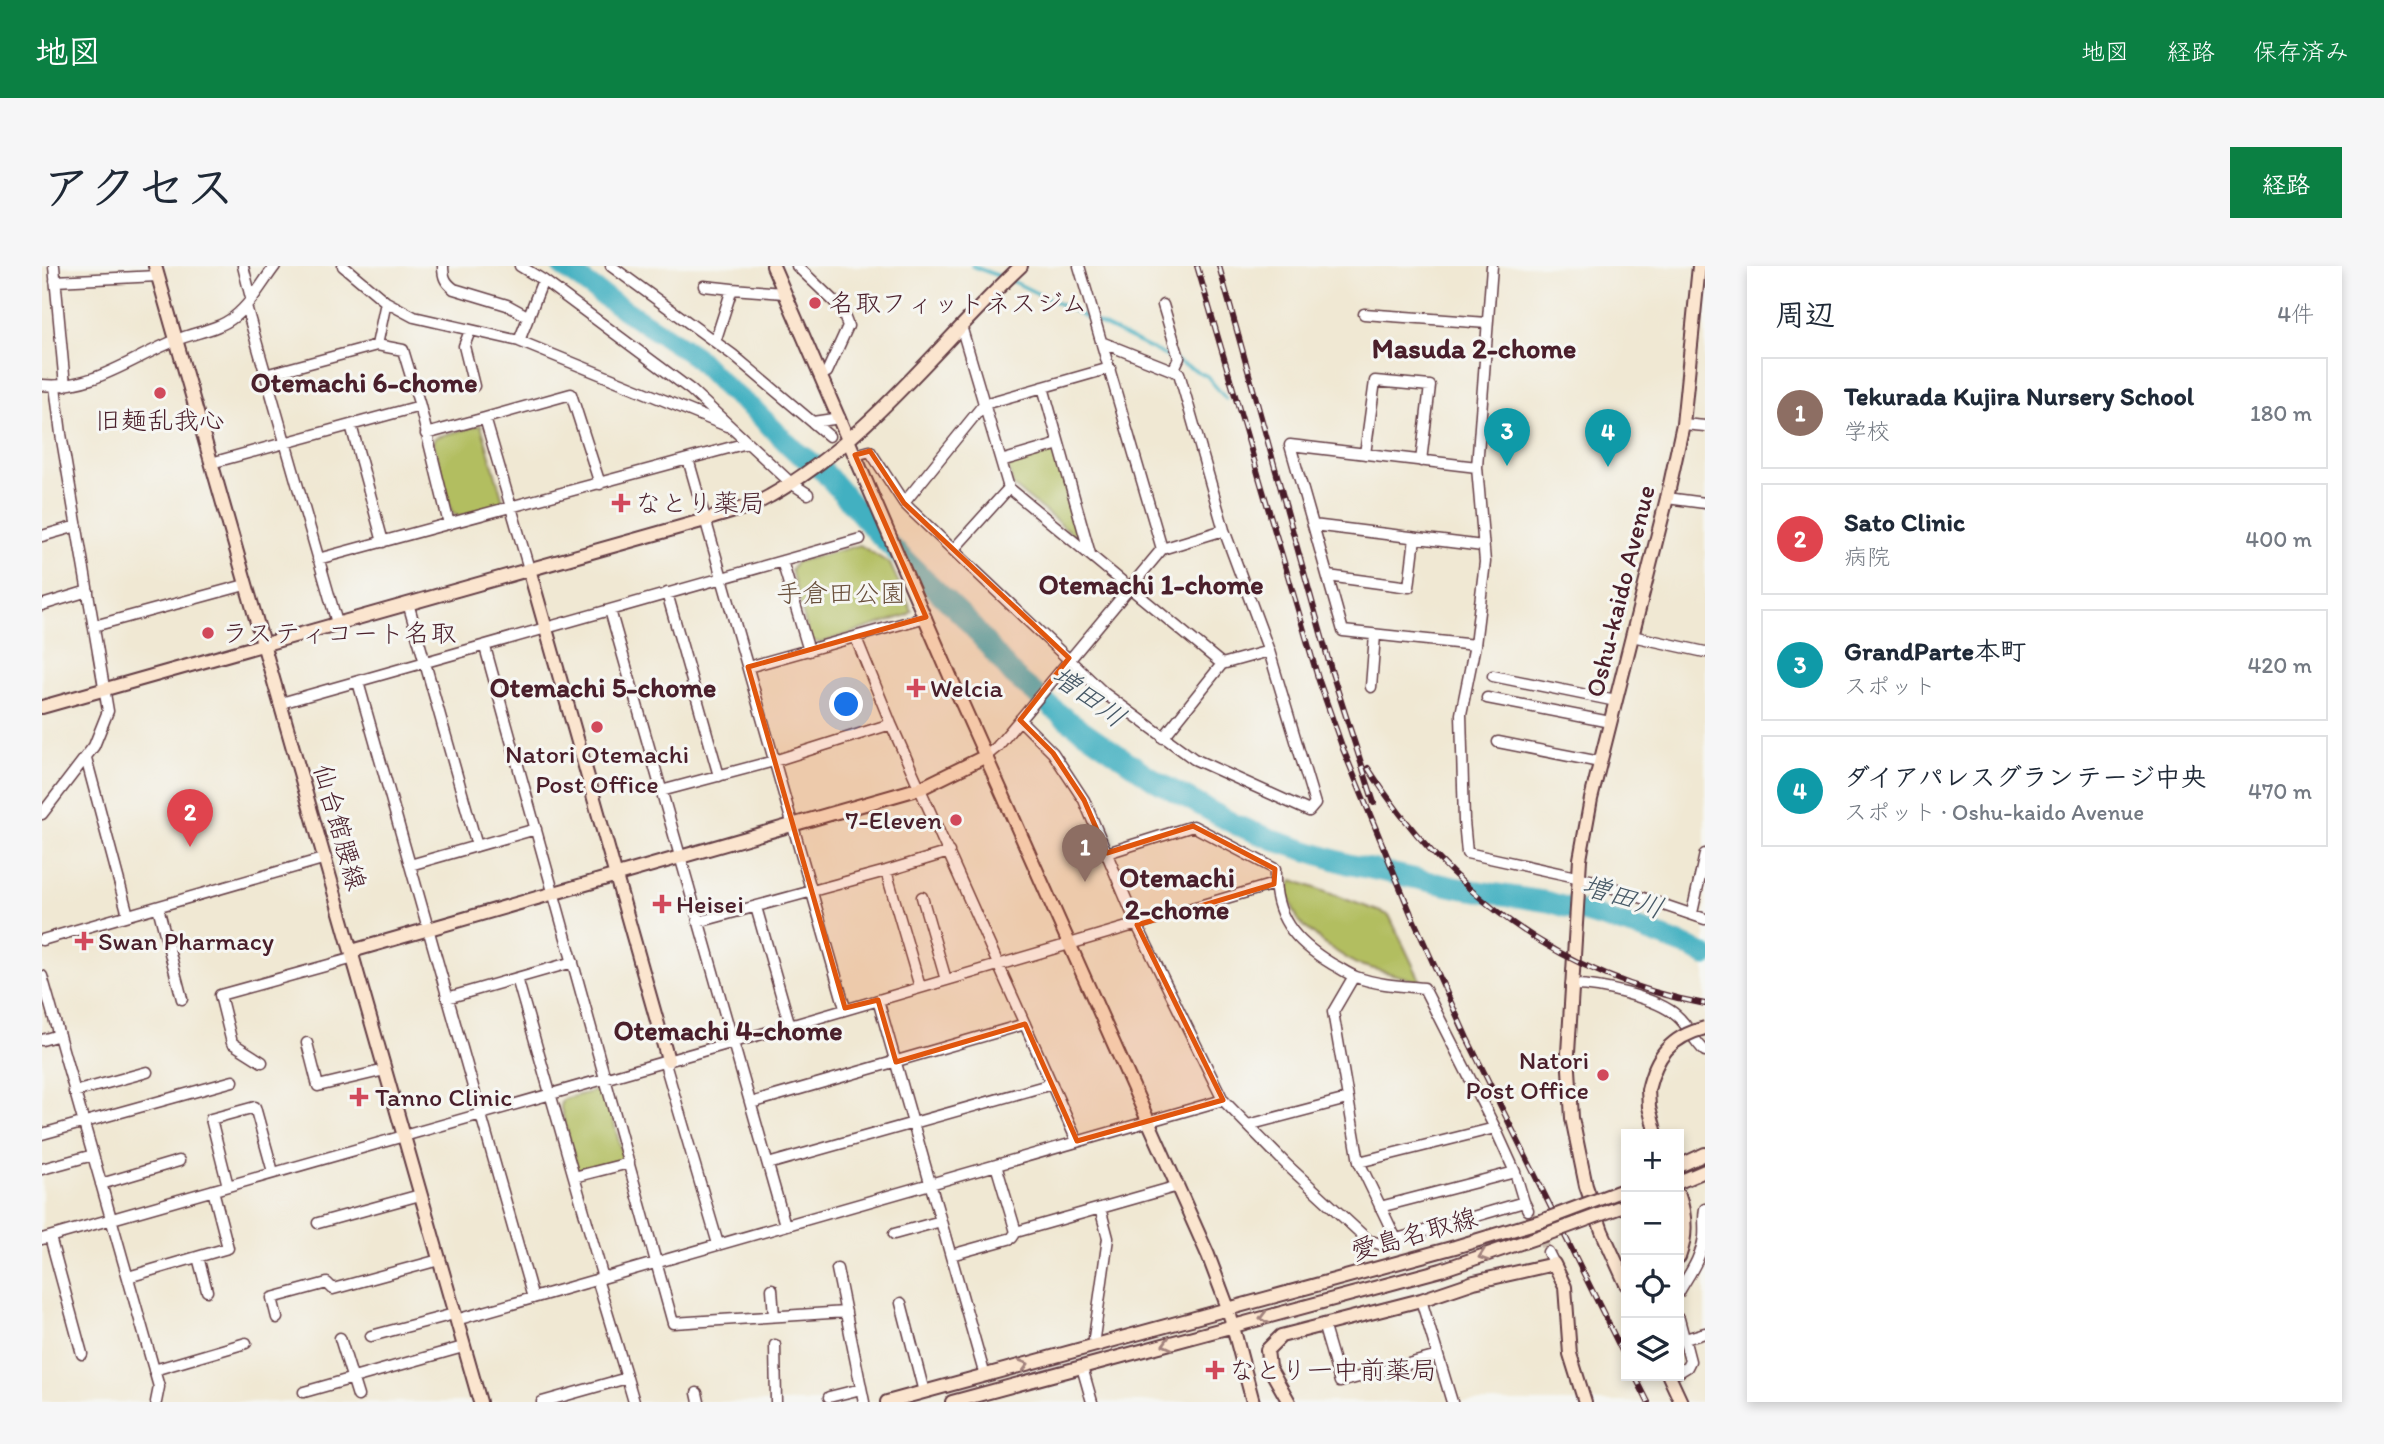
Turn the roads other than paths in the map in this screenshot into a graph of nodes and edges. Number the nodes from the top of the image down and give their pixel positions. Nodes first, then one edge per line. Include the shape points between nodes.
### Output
1 (54, 266) edge
2 (243, 266) edge
3 (275, 266) edge
4 (343, 266) edge
5 (443, 266) edge
6 (520, 266) edge
7 (611, 266) edge
8 (773, 266) edge
9 (797, 266) edge
10 (1079, 266) edge
11 (1492, 266) edge
12 (1699, 266) edge
13 (1017, 270) edge
14 (157, 271) edge
15 (543, 280) junction
16 (55, 281) junction
17 (704, 286) dead end
18 (733, 289) junction
19 (784, 293) junction
20 (248, 302) junction
21 (386, 302) junction
22 (1163, 305) dead end
23 (1364, 314) dead end
24 (528, 317) junction
25 (1487, 323) junction
26 (961, 326) junction
27 (470, 331) junction
28 (1100, 337) junction
29 (177, 340) junction
30 (519, 341) junction
31 (715, 342) junction
32 (377, 345) junction
33 (1110, 368) junction
34 (1173, 370) junction
35 (820, 375) junction
36 (265, 376) junction
37 (42, 385) edge
38 (60, 386) junction
39 (474, 386) dead end
40 (1043, 387) junction
41 (984, 404) junction
42 (420, 406) junction
43 (485, 418) junction
44 (840, 418) junction
45 (813, 422) junction
46 (1683, 424) junction
47 (351, 425) junction
48 (1705, 426) edge
49 (730, 427) junction
50 (426, 434) junction
51 (829, 436) dead end
52 (848, 440) junction
53 (284, 443) junction
54 (747, 443) junction
55 (1059, 444) junction
56 (1365, 454) junction
57 (688, 459) junction
58 (857, 460) junction
59 (1001, 461) junction
60 (1421, 461) junction
61 (211, 463) junction
62 (1477, 467) junction
63 (794, 481) junction
64 (600, 484) junction
65 (1009, 488) junction
66 (808, 494) dead end
67 (1667, 498) junction
68 (904, 503) junction
69 (1705, 503) edge
70 (511, 509) junction
71 (705, 520) junction
72 (449, 524) junction
73 (1313, 524) junction
74 (77, 526) junction
75 (1224, 530) junction
76 (42, 536) edge
77 (1415, 538) junction
78 (860, 539) dead end
79 (383, 542) junction
80 (1483, 546) junction
81 (1162, 548) junction
82 (953, 550) junction
83 (1090, 554) junction
84 (318, 559) junction
85 (782, 561) junction
86 (528, 569) junction
87 (1328, 576) junction
88 (722, 578) junction
89 (245, 584) junction
90 (1129, 587) junction
91 (88, 591) junction
92 (667, 593) junction
93 (408, 603) junction
94 (42, 605) edge
95 (610, 610) junction
96 (926, 617) junction
97 (337, 623) junction
98 (94, 626) junction
99 (545, 629) junction
100 (1375, 635) junction
101 (1632, 636) junction
102 (856, 638) junction
103 (263, 645) junction
104 (1475, 645) junction
105 (485, 646) junction
106 (809, 651) junction
107 (1269, 651) junction
108 (1705, 652) edge
109 (1067, 660) junction
110 (425, 663) junction
111 (1222, 664) junction
112 (748, 667) junction
113 (1493, 676) dead end
114 (358, 682) junction
115 (1371, 687) dead end
116 (104, 689) junction
117 (1487, 698) dead end
118 (1616, 701) junction
119 (281, 704) junction
120 (42, 708) edge
121 (1020, 720) junction
122 (1610, 722) junction
123 (891, 724) junction
124 (1163, 738) junction
125 (1498, 742) dead end
126 (986, 756) junction
127 (86, 758) junction
128 (774, 761) junction
129 (1600, 762) junction
130 (719, 776) junction
131 (922, 788) junction
132 (660, 791) junction
133 (42, 814) edge
134 (792, 826) junction
135 (536, 829) junction
136 (477, 846) junction
137 (949, 852) junction
138 (1107, 853) junction
139 (1705, 854) edge
140 (326, 858) junction
141 (679, 859) junction
142 (410, 865) junction
143 (886, 872) junction
144 (615, 876) junction
145 (1579, 880) junction
146 (1274, 884) junction
147 (554, 892) junction
148 (812, 892) junction
149 (922, 897) dead end
150 (158, 907) junction
151 (756, 907) junction
152 (1692, 913) junction
153 (128, 915) junction
154 (1705, 919) edge
155 (698, 922) junction
156 (1138, 925) junction
157 (428, 929) junction
158 (42, 940) edge
159 (1070, 943) junction
160 (353, 955) junction
161 (573, 962) junction
162 (998, 964) junction
163 (42, 976) edge
164 (1354, 976) junction
165 (517, 978) junction
166 (946, 979) junction
167 (1571, 985) junction
168 (920, 987) junction
169 (447, 998) junction
170 (182, 999) dead end
171 (878, 1000) junction
172 (845, 1008) junction
173 (1025, 1024) junction
174 (790, 1026) junction
175 (1705, 1028) edge
176 (59, 1035) junction
177 (42, 1040) edge
178 (734, 1041) junction
179 (307, 1043) dead end
180 (1705, 1051) edge
181 (668, 1060) junction
182 (262, 1062) dead end
183 (896, 1062) junction
184 (385, 1070) junction
185 (147, 1072) dead end
186 (606, 1077) junction
187 (233, 1081) dead end
188 (1052, 1084) junction
189 (74, 1091) junction
190 (551, 1093) junction
191 (1348, 1099) junction
192 (1223, 1100) junction
193 (751, 1103) junction
194 (480, 1114) junction
195 (1148, 1121) junction
196 (83, 1123) junction
197 (914, 1124) junction
198 (1248, 1125) junction
199 (1495, 1128) junction
200 (1656, 1129) edge
201 (42, 1134) edge
202 (404, 1136) junction
203 (1077, 1141) junction
204 (1705, 1154) edge
205 (93, 1155) junction
206 (179, 1161) dead end
207 (1359, 1162) junction
208 (629, 1163) junction
209 (768, 1164) junction
210 (1684, 1164) edge
211 (996, 1166) junction
212 (42, 1169) edge
213 (1705, 1171) edge
214 (273, 1172) junction
215 (1515, 1172) junction
216 (574, 1177) junction
217 (1684, 1180) edge
218 (101, 1184) junction
219 (931, 1184) junction
220 (228, 1186) junction
221 (1178, 1186) junction
222 (213, 1190) junction
223 (1621, 1191) edge
224 (420, 1195) junction
225 (1380, 1207) junction
226 (1621, 1207) edge
227 (1100, 1208) junction
228 (1705, 1209) edge
229 (1684, 1216) edge
230 (112, 1220) junction
231 (941, 1221) junction
232 (318, 1223) dead end
233 (785, 1225) junction
234 (1016, 1232) junction
235 (894, 1234) dead end
236 (1684, 1237) edge
237 (46, 1238) edge
238 (1396, 1239) junction
239 (718, 1244) junction
240 (951, 1255) junction
241 (198, 1257) junction
242 (439, 1260) junction
243 (657, 1262) junction
244 (837, 1269) dead end
245 (1621, 1273) edge
246 (128, 1277) junction
247 (600, 1279) junction
248 (1684, 1285) edge
249 (772, 1289) dead end
250 (207, 1291) dead end
251 (533, 1298) junction
252 (1421, 1300) junction
253 (901, 1303) dead end
254 (1228, 1308) junction
255 (846, 1312) junction
256 (455, 1317) junction
257 (774, 1317) junction
258 (277, 1318) dead end
259 (1323, 1324) junction
260 (1233, 1326) junction
261 (1705, 1333) edge
262 (371, 1336) dead end
263 (1684, 1336) edge
264 (340, 1338) dead end
265 (1685, 1339) junction
266 (246, 1343) dead end
267 (775, 1345) dead end
268 (1096, 1346) junction
269 (463, 1347) junction
270 (82, 1354) dead end
271 (1438, 1356) junction
272 (1082, 1367) junction
273 (1684, 1369) edge
274 (154, 1370) junction
275 (985, 1376) junction
276 (353, 1378) junction
277 (627, 1378) junction
278 (1675, 1381) edge
279 (861, 1389) junction
280 (304, 1392) dead end
281 (924, 1392) junction
282 (358, 1396) dead end
283 (829, 1397) dead end
284 (569, 1398) edge
285 (156, 1402) edge
286 (480, 1402) edge
287 (542, 1402) edge
288 (634, 1402) edge
289 (775, 1402) edge
290 (864, 1402) edge
291 (887, 1402) edge
292 (952, 1402) edge
293 (1093, 1402) edge
294 (1253, 1402) edge
295 (1289, 1402) edge
296 (1452, 1402) edge
297 (1585, 1402) edge
298 (1681, 1402) edge

1 - 16 street
2 - 20 street
3 - 20 street
4 - 21 street
5 - 24 street via 446,284 454,289 507,305
6 - 15 street
7 - 31 street
8 - 19 street
9 - 35 street via 841,308 848,326 827,372
10 - 28 street
11 - 25 street
12 - 46 street, Oshu-kaido Avenue
13 - 26 street
14 - 16 street
14 - 29 street, 仙台館腰線
15 - 24 street
15 - 49 street via 691,390
16 - 38 street
17 - 18 street
18 - 19 street
18 - 31 street
19 - 35 street
20 - 29 street via 233,318
20 - 36 street
21 - 27 street via 414,317
21 - 32 street
22 - 34 street via 1178,358
23 - 25 street
24 - 30 street
25 - 62 street
26 - 41 street
26 - 52 street
27 - 30 street
27 - 39 street via 464,346
28 - 33 street
28 - 34 street
29 - 38 street via 89,381
29 - 61 street, 仙台館腰線
30 - 49 street
31 - 45 street
32 - 36 street
32 - 42 street via 402,350
33 - 40 street
33 - 81 street
34 - 75 street via 1179,373
35 - 44 street
36 - 53 street
37 - 38 street
38 - 74 street
40 - 41 street
40 - 55 street
41 - 59 street
41 - 68 street
42 - 47 street
42 - 50 street
43 - 50 street
43 - 64 street via 571,394
43 - 70 street
44 - 45 street
44 - 52 street
45 - 51 street
46 - 48 street
46 - 67 street, Oshu-kaido Avenue
47 - 53 street
47 - 79 street
49 - 54 street
50 - 72 street
52 - 58 street
52 - 63 street
53 - 61 street
53 - 84 street
54 - 57 street
54 - 63 street
55 - 59 street
55 - 83 street
56 - 60 street
56 - 60 street via 1374,381 1430,386
56 - 73 street via 1290,445
57 - 64 street
57 - 71 street
58 - 68 street via 870,451
58 - 96 street
59 - 65 street
60 - 62 street
61 - 89 street, 仙台館腰線
62 - 80 street
63 - 66 street
63 - 71 street via 752,505
64 - 70 street
65 - 82 street
65 - 83 street
67 - 69 street
67 - 101 street, Oshu-kaido Avenue
68 - 82 street
70 - 72 street
70 - 86 street
71 - 86 street
71 - 88 street
72 - 79 street
73 - 77 street
73 - 87 street
74 - 76 street
74 - 91 street
75 - 81 street
75 - 107 street
77 - 80 street
77 - 87 street via 1409,587
78 - 85 street
79 - 84 street
80 - 104 street
81 - 90 street
82 - 109 street
83 - 90 street
84 - 97 street
85 - 88 street
85 - 106 street
86 - 93 street
86 - 99 street
87 - 100 street via 1343,631
88 - 92 street
88 - 112 street
89 - 98 street
89 - 103 street, 仙台館腰線
90 - 109 street
90 - 111 street
91 - 94 street
91 - 98 street
92 - 95 street
92 - 130 street
93 - 97 street
93 - 110 street
95 - 99 street
95 - 132 street
96 - 102 street
96 - 126 street
97 - 103 street
98 - 116 street
99 - 105 street
99 - 144 street
100 - 104 street
100 - 115 street
101 - 108 street
101 - 118 street, Oshu-kaido Avenue
102 - 106 street
102 - 123 street
103 - 116 street
103 - 119 street, 仙台館腰線
104 - 145 street via 1461,714 1467,853
105 - 110 street
105 - 135 street
106 - 112 street
107 - 111 street
107 - 124 street via 1315,804 1309,811 1194,758
109 - 121 street
109 - 124 street
110 - 114 street
110 - 136 street
111 - 124 street
112 - 128 street
113 - 118 street
114 - 119 street
114 - 142 street
116 - 120 street
116 - 127 street via 108,710
117 - 122 street
118 - 122 street, Oshu-kaido Avenue
119 - 140 street, 仙台館腰線
121 - 126 street
121 - 138 street via 1054,753 1084,800
122 - 129 street, Oshu-kaido Avenue
123 - 128 street
123 - 131 street
125 - 129 street
126 - 131 street
126 - 159 street
127 - 133 street
127 - 153 street
128 - 130 street
128 - 134 street
129 - 145 street, Oshu-kaido Avenue via 1582,840
130 - 132 street
131 - 134 street
131 - 137 street
132 - 141 street
134 - 141 street
134 - 148 street
135 - 136 street
135 - 147 street
136 - 142 street
137 - 143 street
137 - 162 street
138 - 146 street via 1193,827 1275,869
138 - 156 street
139 - 152 street
140 - 150 street
140 - 160 street, 仙台館腰線
141 - 144 street
141 - 155 street
142 - 157 street
143 - 148 street
143 - 168 street
144 - 147 street
144 - 181 street
145 - 152 street
145 - 167 street, Oshu-kaido Avenue
146 - 156 street
146 - 164 street via 1291,933
147 - 157 street
147 - 161 street
148 - 151 street
148 - 172 street
149 - 166 street
150 - 153 street
150 - 170 street
151 - 155 street
151 - 174 street
152 - 154 street
153 - 158 street
155 - 178 street
156 - 159 street
156 - 192 street
157 - 160 street
157 - 169 street
159 - 162 street
159 - 195 street
160 - 182 street via 220,995 232,1043
160 - 184 street, 仙台館腰線
161 - 165 street
161 - 186 street
162 - 166 street
162 - 173 street
163 - 176 street
164 - 191 street via 1333,1012
164 - 199 street via 1385,985 1424,988
165 - 169 street
165 - 190 street
166 - 168 street
167 - 180 street via 1604,987 1667,1009 1684,1022
167 - 245 street, Oshu-kaido Avenue via 1568,1053 1576,1147 1602,1231
168 - 171 street
169 - 194 street
171 - 172 street
171 - 183 street
172 - 174 street
173 - 183 street
173 - 188 street
174 - 178 street
175 - 200 street, bridge via 1674,1042 1653,1069 1648,1090
176 - 177 street
176 - 189 street
178 - 181 street
178 - 193 street
179 - 184 street via 318,1086
181 - 186 street
181 - 239 street via 666,1067
183 - 193 street
183 - 197 street
184 - 202 street, 仙台館腰線
185 - 189 street
186 - 190 street
186 - 208 street
187 - 196 street
188 - 197 street
188 - 203 street
189 - 196 street
190 - 194 street
190 - 216 street
191 - 198 street
191 - 207 street
192 - 195 street
192 - 198 street
193 - 209 street
194 - 202 street
194 - 251 street
195 - 203 street
195 - 221 street
196 - 201 street
196 - 205 street
197 - 209 street
197 - 219 street
198 - 238 street via 1368,1240 1380,1244
199 - 207 street
199 - 215 street
202 - 214 street
202 - 224 street, 仙台館腰線
203 - 211 street
204 - 210 street
205 - 212 street
205 - 218 street
206 - 218 street
207 - 225 street
208 - 216 street
208 - 243 street
209 - 233 street
211 - 219 street
211 - 234 street
213 - 217 street
214 - 220 street
214 - 220 street via 255,1107 211,1119
215 - 225 street
215 - 238 street via 1526,1206
216 - 247 street
218 - 230 street
219 - 231 street
219 - 233 street
220 - 222 street
221 - 227 street
221 - 254 street
222 - 230 street
222 - 241 street via 228,1248
223 - 254 street, 愛島名取線, bridge via 1455,1247
224 - 232 street
224 - 242 street, 仙台館腰線
225 - 238 street
226 -> 260 street, 愛島名取線, bridge via 1441,1270
227 - 234 street
227 - 268 street via 1108,1238
228 - 248 street via 1699,1258
229 - 236 street
230 - 237 street
230 - 246 street
231 - 235 street
231 - 240 street
233 - 239 street
234 - 240 street via 1012,1238
237 - 270 street
239 - 243 street
240 - 275 street
241 - 246 street
241 - 250 street
242 - 256 street, 仙台館腰線
242 - 258 street via 333,1289 327,1283 272,1298
243 - 247 street
243 - 257 street via 673,1323
244 - 255 street
246 - 274 street
247 - 251 street
247 - 277 street
249 - 257 street
251 - 256 street
252 - 259 street
252 - 271 street
252 - 297 street via 1551,1258 1565,1286 1570,1354
253 - 281 street
254 - 260 street
254 - 268 street, 愛島名取線
255 - 257 street
255 - 279 street
256 - 262 street
256 - 269 street, 仙台館腰線
259 - 271 street via 1340,1382
259 - 295 street via 1281,1336 1267,1350 1269,1367
260 -> 272 street, 愛島名取線
260 - 294 street
261 - 265 street
263 - 265 street
264 - 276 street
265 - 273 street via 1690,1361
266 - 274 street
267 - 289 street
275 -> 268 street, 愛島名取線
269 - 276 street
269 - 286 street, 仙台館腰線
271 - 296 street
272 - 292 street, 愛島名取線
272 - 293 street
274 - 285 street via 159,1387
275 - 281 street, 愛島名取線
276 - 280 street
276 - 282 street
277 - 284 street
277 - 288 street
278 - 298 street
279 - 283 street
279 - 290 street
281 - 291 street, 愛島名取線
284 - 287 street

